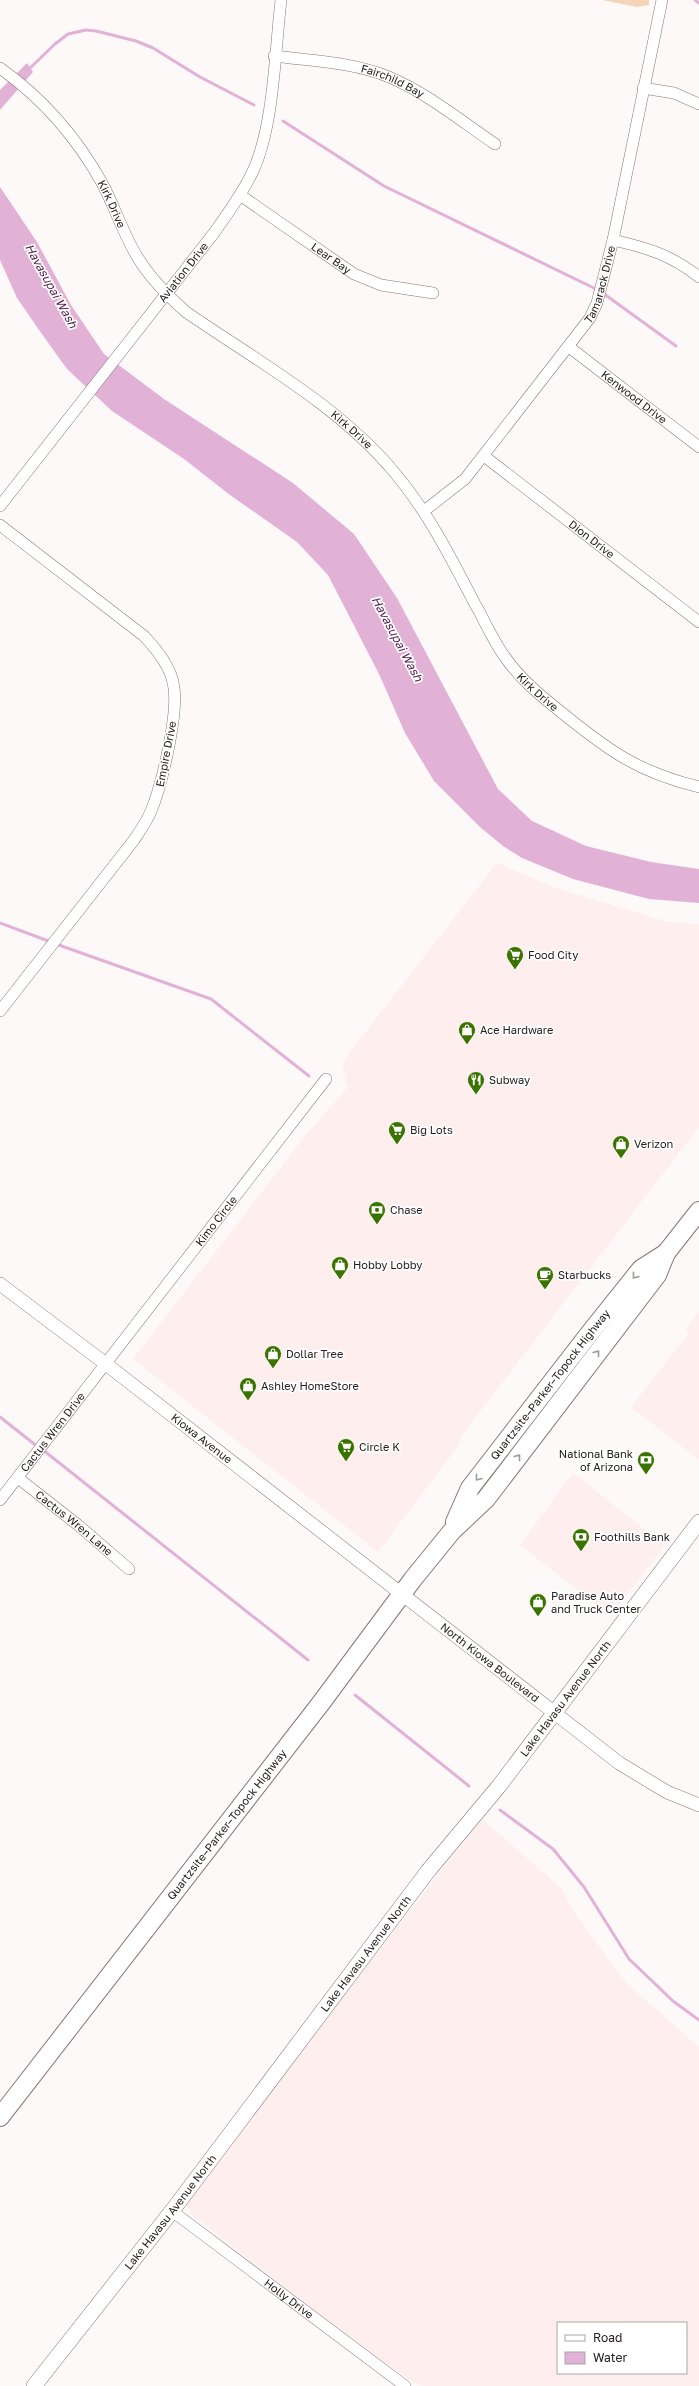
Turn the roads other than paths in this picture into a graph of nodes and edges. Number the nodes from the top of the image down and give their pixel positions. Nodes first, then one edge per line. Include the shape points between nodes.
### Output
1 (281, 0) edge
2 (662, 0) edge
3 (274, 56) junction
4 (0, 68) edge
5 (643, 88) junction
6 (699, 104) edge
7 (495, 144) dead end
8 (240, 195) junction
9 (613, 240) junction
10 (699, 277) edge
11 (433, 292) dead end
12 (166, 294) junction
13 (569, 347) junction
14 (699, 447) edge
15 (484, 456) junction
16 (0, 506) edge
17 (424, 511) junction
18 (0, 526) edge
19 (699, 622) edge
20 (699, 787) edge
21 (0, 1011) edge
22 (326, 1079) dead end
23 (699, 1211) edge
24 (0, 1284) edge
25 (106, 1364) junction
26 (18, 1478) junction
27 (0, 1500) edge
28 (699, 1522) edge
29 (129, 1569) dead end
30 (401, 1595) junction
31 (554, 1714) junction
32 (699, 1805) edge
33 (0, 2117) edge
34 (172, 2211) junction
35 (34, 2386) edge
36 (405, 2386) edge

1 - 3 street, Aviation Drive
2 - 5 street, Tamarack Drive
3 - 7 street, Fairchild Bay via 359,67 389,77 417,92
3 - 8 street, Aviation Drive via 269,113 262,147 254,170
4 - 12 street, Kirk Drive via 35,96 72,136 102,183 138,258
5 - 6 street via 674,94
5 - 9 street, Tamarack Drive
8 - 11 street, Lear Bay via 354,274 381,286
8 - 12 street, Aviation Drive
9 - 10 street via 649,248 679,262
9 - 13 street, Tamarack Drive via 597,303 590,318
12 - 16 street, Aviation Drive
12 - 17 street, Kirk Drive via 186,312 324,406 374,450 394,471
13 - 14 street, Kenwood Drive
13 - 15 street, Tamarack Drive
15 - 17 street, Tamarack Drive via 465,479
15 - 19 street, Dion Drive
17 - 20 street, Kirk Drive via 504,657 531,688 599,742 631,763 657,776
18 - 21 street, Empire Drive via 144,636 166,666 174,688 174,714 161,779 151,813 134,840
22 - 25 street, Kimo Circle
23 - 30 highway, Quartzsite–Parker–Topock Highway via 666,1253 641,1269 589,1334 470,1488 452,1530
24 - 25 street, Kiowa Avenue
25 - 26 street, Cactus Wren Drive
25 - 30 street, Kiowa Avenue
26 - 27 street, Cactus Wren Drive
26 - 29 street, Cactus Wren Lane
28 - 31 main road, Lake Havasu Avenue North
30 - 31 street, North Kiowa Boulevard
30 - 33 highway, Quartzsite–Parker–Topock Highway via 312,1716
31 - 32 street, North Kiowa Boulevard via 619,1763 667,1792
31 - 34 main road, Lake Havasu Avenue North via 473,1819 428,1871
34 - 35 main road, Lake Havasu Avenue North
34 - 36 street, Holly Drive

